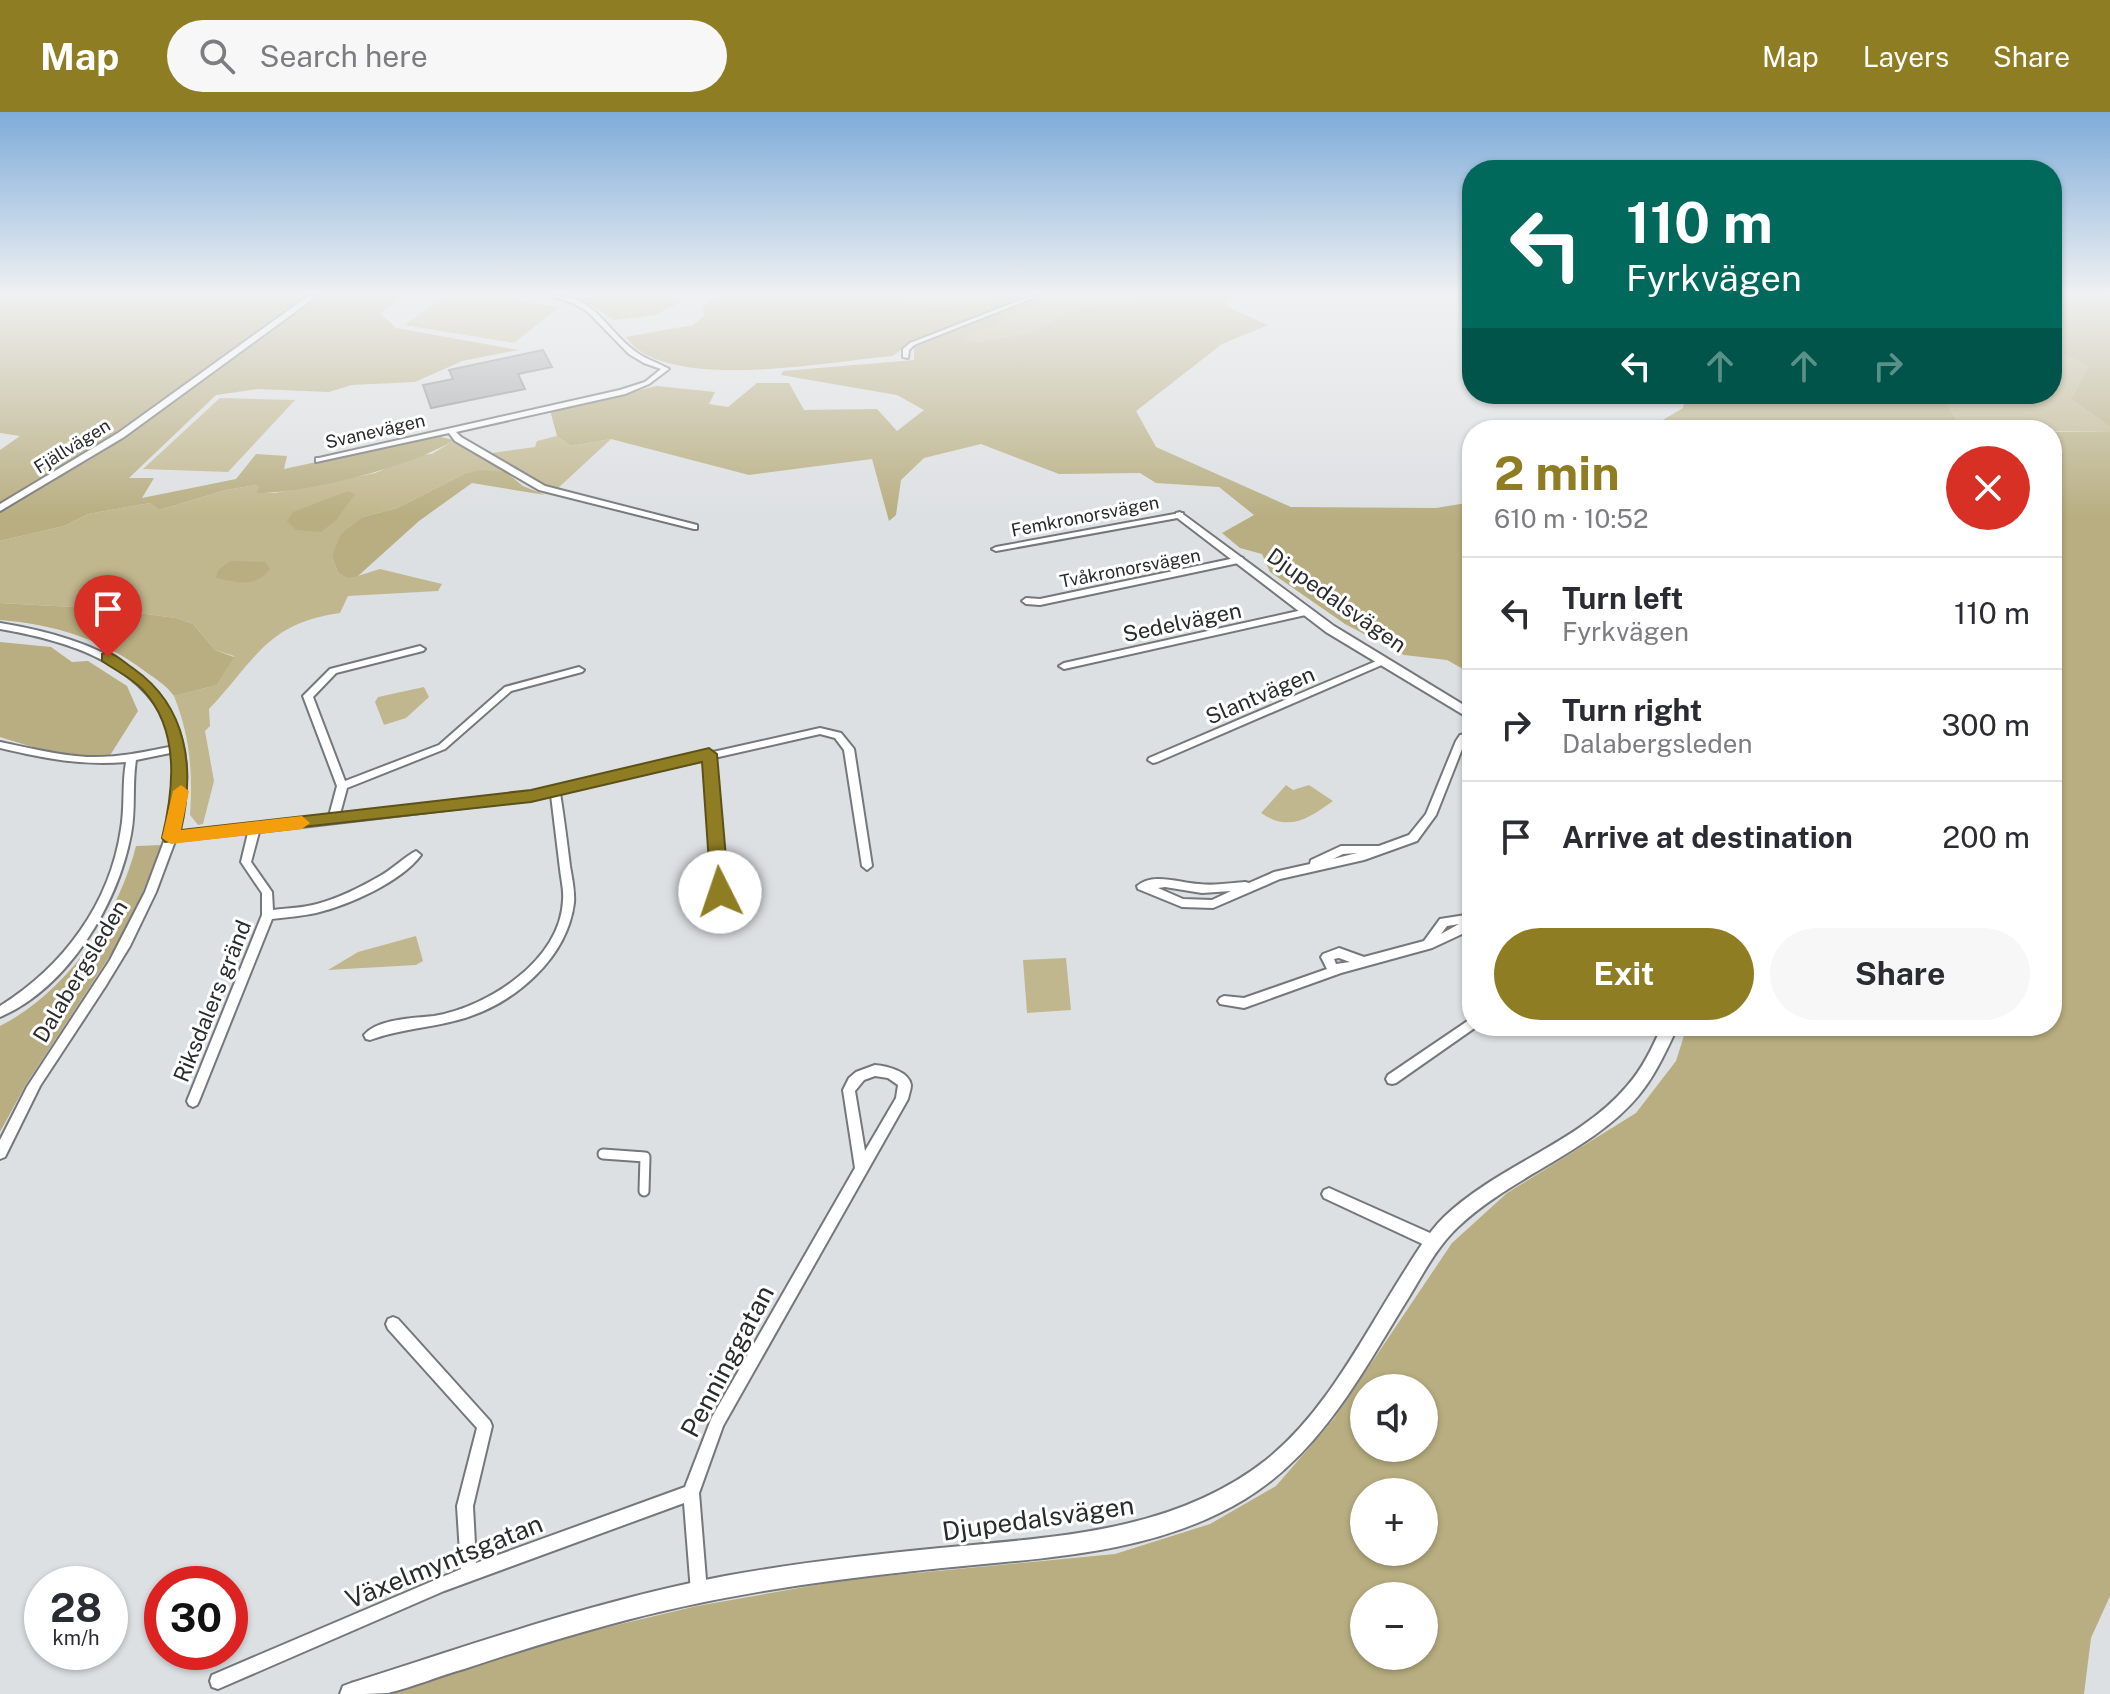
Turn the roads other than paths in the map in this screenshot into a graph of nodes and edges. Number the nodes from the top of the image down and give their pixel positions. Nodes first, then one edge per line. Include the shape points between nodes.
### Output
1 (211, 370) edge
2 (665, 370) edge
3 (451, 431) junction
4 (319, 460) dead end
5 (0, 508) edge
6 (1180, 515) joint
7 (694, 527) dead end
8 (996, 549) dead end
9 (1240, 560) junction
10 (1026, 601) dead end
11 (1307, 612) junction
12 (0, 626) edge
13 (420, 649) dead end
14 (1381, 662) junction
15 (1064, 666) dead end
16 (579, 670) dead end
17 (1462, 710) edge
18 (1462, 740) edge
19 (0, 745) edge
20 (178, 748) junction
21 (1462, 751) edge
22 (709, 754) junction
23 (1455, 757) junction
24 (131, 760) junction
25 (1153, 760) dead end
26 (342, 786) junction
27 (555, 790) junction
28 (334, 818) junction
29 (255, 828) junction
30 (171, 838) junction
31 (416, 855) dead end
32 (867, 866) dead end
33 (1248, 885) junction
34 (1202, 889) junction
35 (720, 892) dead end
36 (1205, 905) junction
37 (268, 915) junction
38 (1462, 929) edge
39 (1363, 962) junction
40 (1338, 970) junction
41 (1224, 1001) dead end
42 (0, 1012) edge
43 (1462, 1030) edge
44 (370, 1035) dead end
45 (1666, 1036) edge
46 (1392, 1079) dead end
47 (193, 1101) dead end
48 (0, 1153) edge
49 (603, 1154) dead end
50 (862, 1169) junction
51 (644, 1191) dead end
52 (1329, 1194) dead end
53 (1434, 1242) junction
54 (393, 1324) dead end
55 (691, 1493) junction
56 (469, 1574) junction
57 (699, 1592) junction
58 (218, 1681) dead end
59 (351, 1694) edge

1 - 5 street, Fjällvägen via 121,435
2 - 3 street, Svanevägen via 630,389
3 - 4 street, Svanevägen
3 - 7 street via 542,488
6 - 8 street, Femkronorsvägen
6 - 9 street, Djupedalsvägen
9 - 10 street, Tvåkronorsvägen
9 - 11 street, Djupedalsvägen
11 - 14 street, Djupedalsvägen
11 - 15 street, Sedelvägen
12 - 20 street, Dalabergsleden via 79,644 117,663 153,691
13 - 26 street via 333,671 308,696
14 - 17 street, Djupedalsvägen
14 - 25 street, Slantvägen
16 - 26 street via 508,689 442,747
18 - 23 street
19 - 24 street via 76,762
20 - 24 street
20 - 30 street, Dalabergsleden via 181,794
21 - 23 street
22 - 27 street
22 - 32 street via 810,731 838,735 849,749
22 - 35 street
23 - 33 street via 1421,831 1405,841
24 - 42 street via 124,841 89,931 65,962
26 - 28 street
27 - 28 street
27 - 44 street via 569,900 554,947 527,976 482,1006 447,1018 387,1026
28 - 29 street
29 - 30 street
29 - 37 street, Riksdalers gränd via 246,862 267,892
30 - 48 street, Dalabergsleden via 135,925 34,1086
31 - 37 street via 388,876 317,908
33 - 34 street
33 - 36 street
34 - 36 street via 1199,895
34 - 36 street via 1165,883 1142,886 1182,903
37 - 47 street, Riksdalers gränd
38 - 39 street via 1427,945
39 - 40 street
39 - 40 street via 1331,953 1329,965
40 - 41 street via 1244,1003
43 - 46 street
45 - 53 street, Djupedalsvägen via 1636,1092 1596,1127 1503,1178
49 - 51 street via 645,1157
50 - 50 street, Penninggatan via 902,1099 905,1083 881,1069 865,1072 849,1090
50 - 55 street, Penninggatan via 717,1422
52 - 53 street
53 - 57 street, Djupedalsvägen via 1325,1410 1275,1465 1197,1513 1124,1536 846,1568
54 - 56 street via 485,1426 465,1506
55 - 56 street, Växelmyntsgatan
55 - 57 street, Penninggatan
56 - 58 street, Växelmyntsgatan
57 - 59 street, Djupedalsvägen via 540,1632

